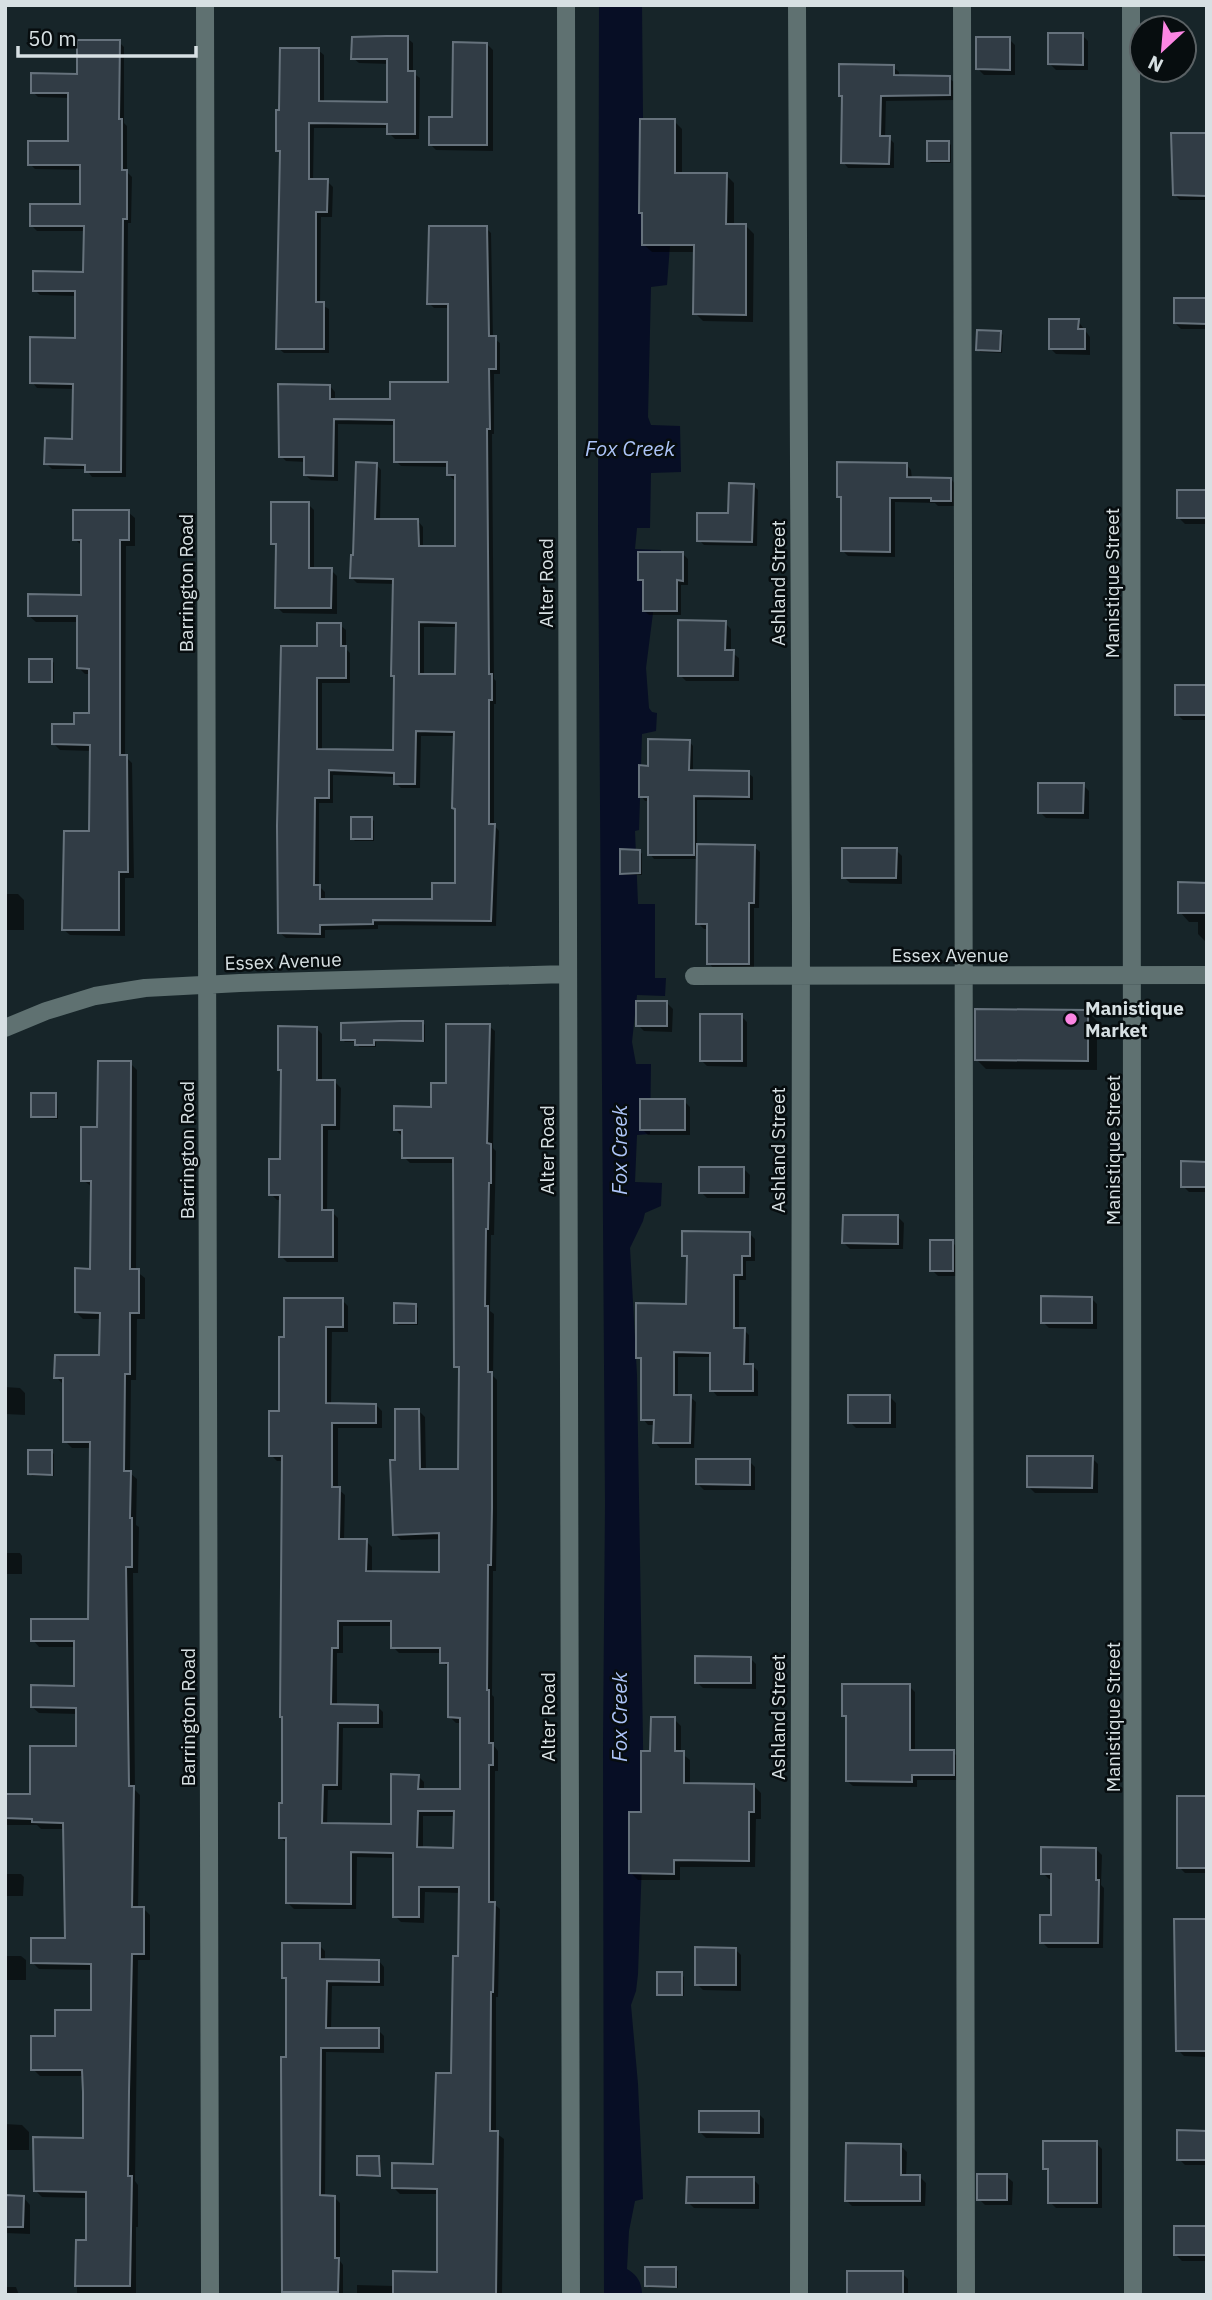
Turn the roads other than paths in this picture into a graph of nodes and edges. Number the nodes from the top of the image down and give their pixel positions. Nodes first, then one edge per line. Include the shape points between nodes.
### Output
1 (205, 5) edge
2 (566, 5) edge
3 (797, 5) edge
4 (962, 5) edge
5 (1131, 5) edge
6 (568, 974) junction
7 (1134, 975) junction
8 (1207, 975) edge
9 (694, 976) dead end
10 (800, 976) junction
11 (965, 976) junction
12 (208, 985) junction
13 (5, 1028) edge
14 (210, 2295) edge
15 (570, 2295) edge
16 (799, 2295) edge
17 (966, 2295) edge
18 (1133, 2295) edge

1 - 12 street, Barrington Road
2 - 6 street, Alter Road
3 - 10 street, Ashland Street
4 - 11 street
5 - 7 street, Manistique Street
6 - 12 street, Essex Avenue
6 - 15 street, Alter Road
7 - 8 street, Essex Avenue
7 - 11 street, Essex Avenue
7 - 18 street, Manistique Street
9 - 10 street, Essex Avenue
10 - 11 street, Essex Avenue
10 - 16 street, Ashland Street
11 - 17 street
12 - 13 street, Essex Avenue via 95,996
12 - 14 street, Barrington Road

